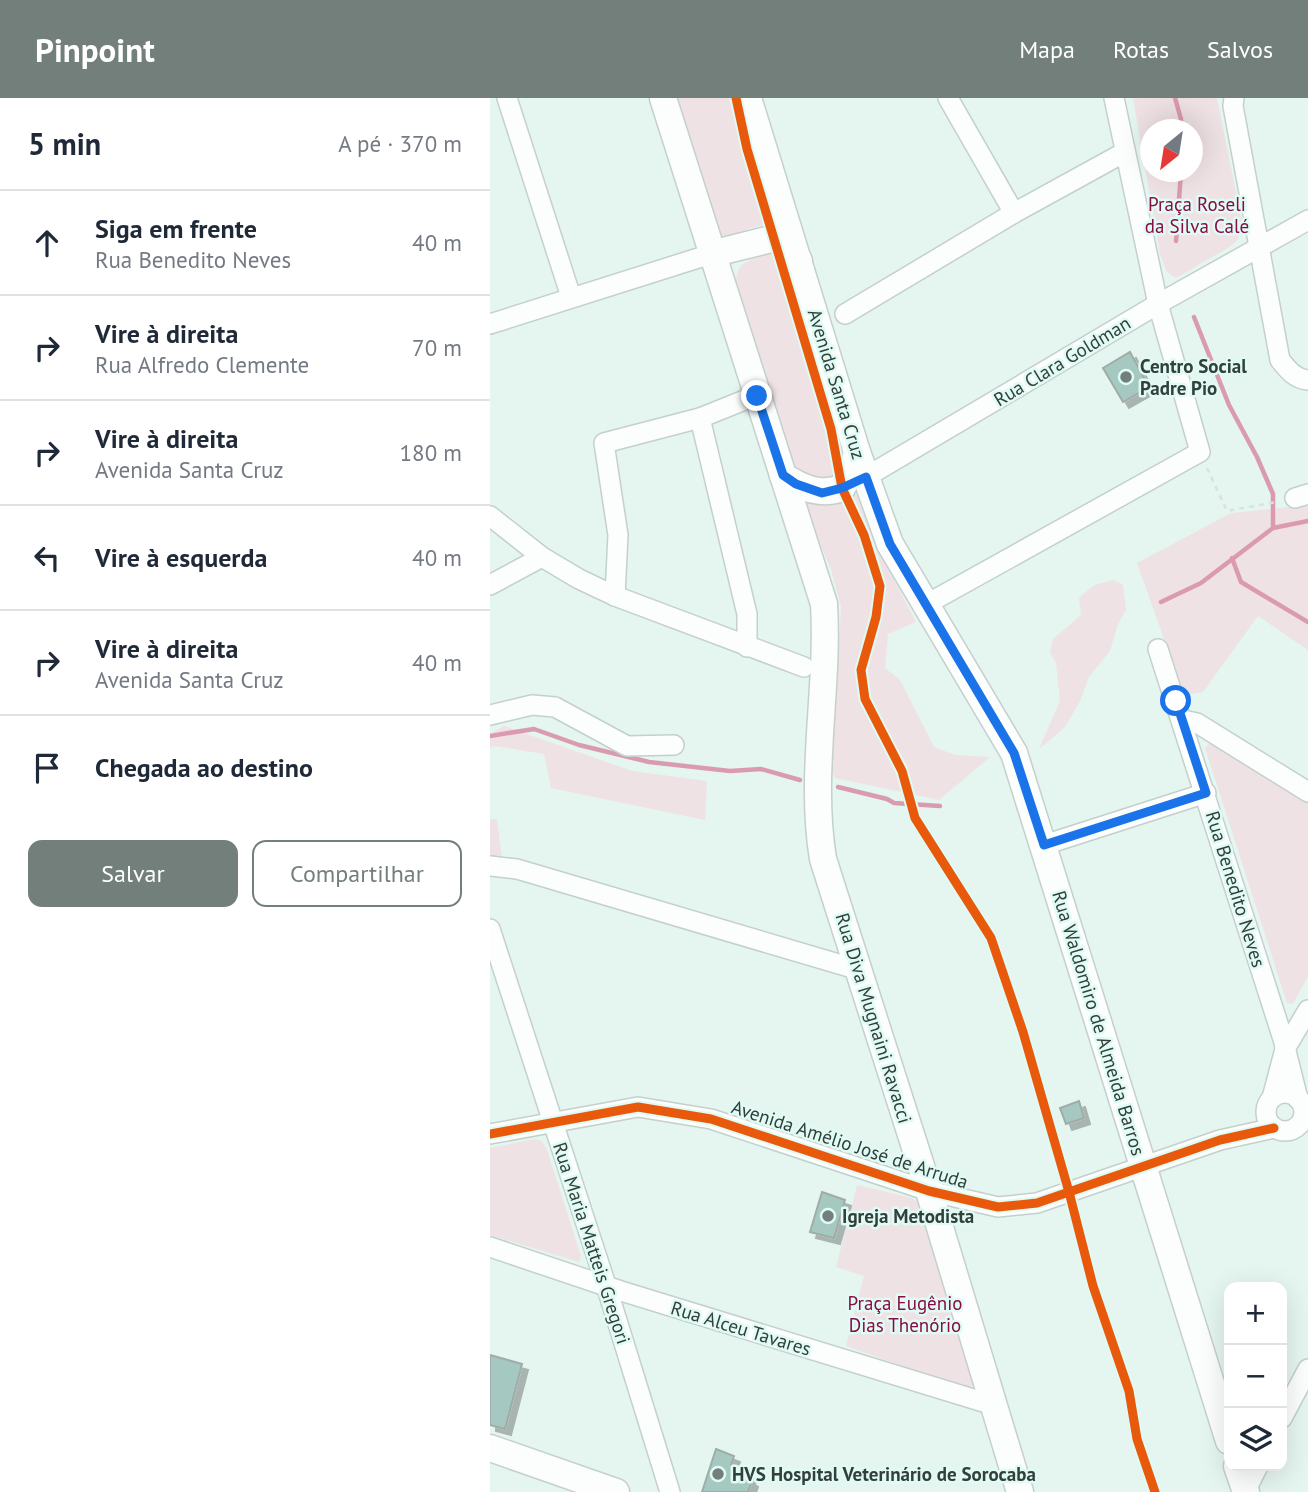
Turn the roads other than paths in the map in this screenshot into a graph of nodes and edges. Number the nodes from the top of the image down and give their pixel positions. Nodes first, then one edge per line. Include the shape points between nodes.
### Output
1 (507, 98) edge
2 (663, 98) edge
3 (748, 98) edge
4 (948, 98) edge
5 (1114, 98) edge
6 (1234, 98) edge
7 (1125, 152) junction
8 (1014, 213) junction
9 (1308, 220) edge
10 (775, 238) junction
11 (1258, 248) junction
12 (711, 254) junction
13 (800, 263) junction
14 (722, 287) junction
15 (571, 297) junction
16 (1158, 304) junction
17 (815, 312) junction
18 (845, 314) junction
19 (490, 324) edge
20 (824, 340) junction
21 (1305, 380) edge
22 (757, 396) junction
23 (700, 418) junction
24 (783, 475) junction
25 (854, 483) junction
26 (490, 516) edge
27 (542, 557) junction
28 (490, 585) edge
29 (615, 596) junction
30 (925, 605) junction
31 (747, 647) junction
32 (1158, 649) dead end
33 (814, 662) junction
34 (490, 715) edge
35 (1182, 720) junction
36 (674, 745) dead end
37 (1308, 792) edge
38 (1206, 793) junction
39 (1044, 845) junction
40 (490, 866) edge
41 (490, 929) edge
42 (859, 970) junction
43 (1308, 1010) edge
44 (1285, 1049) junction
45 (1272, 1098) junction
46 (1303, 1114) edge
47 (553, 1123) junction
48 (1278, 1130) junction
49 (490, 1135) edge
50 (1308, 1140) edge
51 (1143, 1167) junction
52 (929, 1191) junction
53 (490, 1247) edge
54 (607, 1285) junction
55 (1308, 1369) edge
56 (993, 1405) junction
57 (1287, 1409) edge
58 (1224, 1422) edge
59 (490, 1448) edge
60 (1239, 1471) edge
61 (1256, 1471) edge
62 (664, 1487) edge
63 (617, 1492) edge
64 (1020, 1492) edge
65 (1245, 1492) edge

1 - 15 street
2 - 12 main road
3 - 13 main road, Avenida Santa Cruz
4 - 8 street
5 - 7 street
6 - 11 street
7 - 8 street
7 - 16 street
8 - 18 street
9 - 11 street, Rua Clara Goldman
10 - 12 main road
10 - 13 main road via 788,246
10 - 14 main road via 740,251
11 - 16 street, Rua Clara Goldman
11 - 21 street via 1280,360 1290,373
12 - 14 main road
12 - 15 street
13 - 17 main road, Avenida Santa Cruz
14 - 22 main road
15 - 19 street
16 - 25 street, Rua Clara Goldman
16 - 30 street via 1200,452
17 - 18 street
17 - 20 main road, Avenida Santa Cruz
18 - 20 street
20 - 25 main road, Avenida Santa Cruz via 858,452
22 - 23 street
22 - 24 main road
23 - 29 street via 604,443 618,535
23 - 31 street via 747,614
24 - 25 main road via 815,491 832,492
24 - 33 main road via 824,604
25 - 30 main road, Avenida Santa Cruz
26 - 27 street
27 - 28 street
27 - 29 street
29 - 31 street
30 - 39 main road, Avenida Santa Cruz via 1014,753
31 - 33 street
32 - 35 street, Rua Benedito Neves
33 - 42 main road, Rua Diva Mugnaini Ravacci via 818,828 823,859
34 - 36 street via 532,705 555,707 627,746
35 - 37 street via 1197,723
35 - 38 street, Rua Benedito Neves
38 - 39 street
38 - 44 street, Rua Benedito Neves
39 - 51 main road, Rua Waldomiro de Almeida Barros
40 - 42 street via 517,869
41 - 47 street, Rua Maria Matteis Gregori
42 - 52 main road, Rua Diva Mugnaini Ravacci
43 - 44 street
44 - 45 street
44 - 46 street, Rua Benedito Neves
45 - 46 street via 1289,1093
45 - 48 street via 1265,1114
46 - 48 street, Avenida Amélio José de Arruda via 1294,1129
47 - 49 street, Avenida Amélio José de Arruda
47 - 52 street, Avenida Amélio José de Arruda via 638,1107 711,1119
47 - 54 street, Rua Maria Matteis Gregori
48 - 50 street
48 - 51 street, Avenida Amélio José de Arruda via 1239,1134
51 - 52 street, Avenida Amélio José de Arruda via 1018,1206 998,1207
51 - 58 main road, Rua Waldomiro de Almeida Barros
52 - 56 main road, Rua Diva Mugnaini Ravacci
53 - 54 street, Rua Alceu Tavares
54 - 56 street, Rua Alceu Tavares
54 - 62 street, Rua Maria Matteis Gregori
55 - 57 street
56 - 64 main road, Rua Diva Mugnaini Ravacci
59 - 63 main road
60 - 65 main road
61 - 65 street

